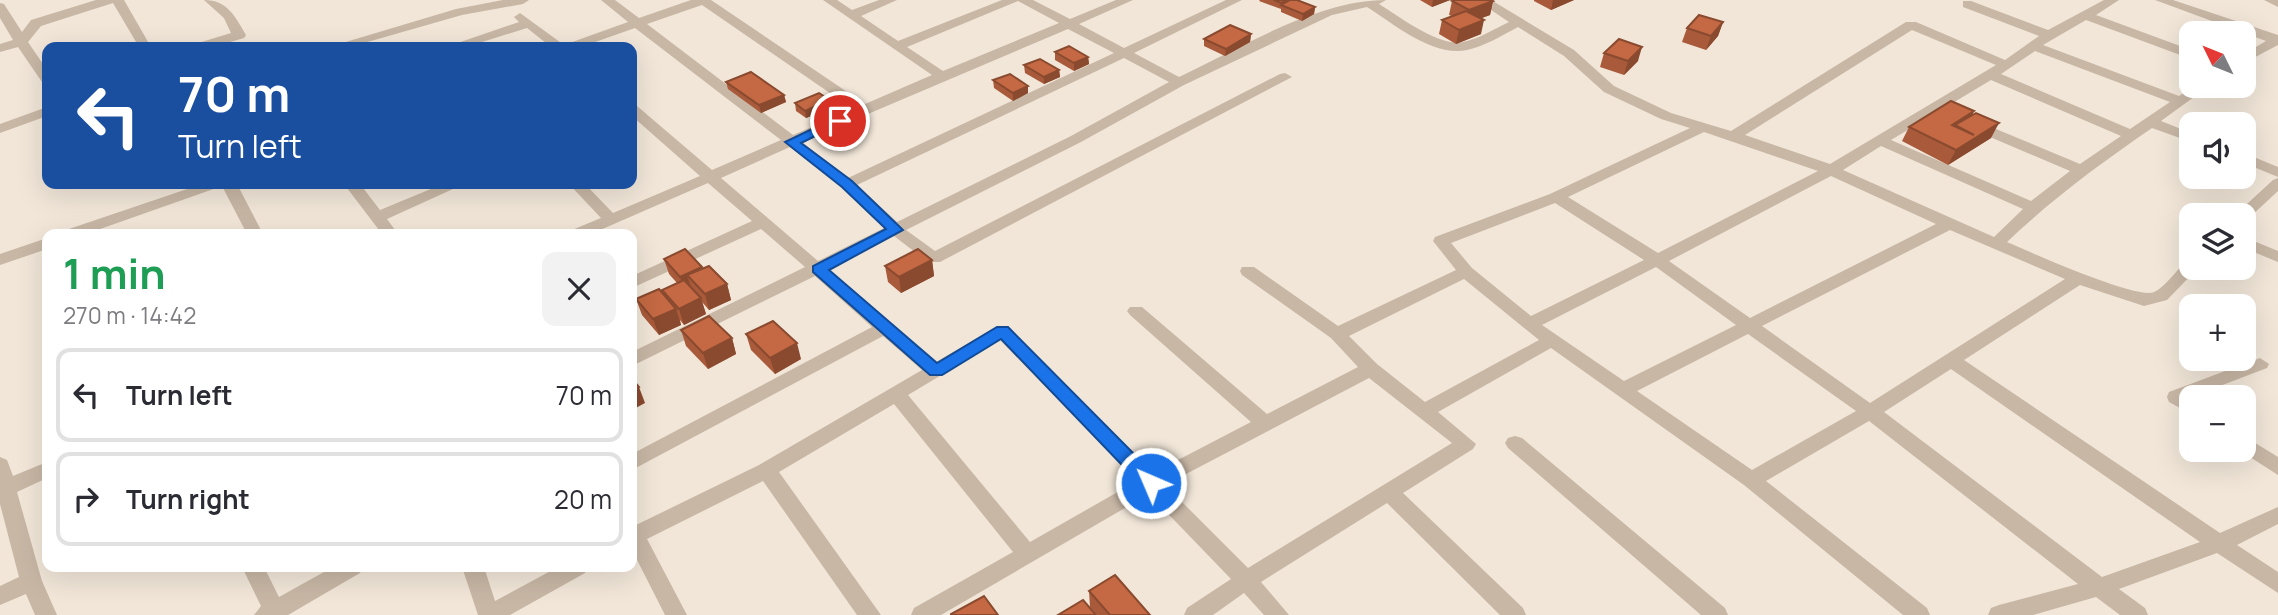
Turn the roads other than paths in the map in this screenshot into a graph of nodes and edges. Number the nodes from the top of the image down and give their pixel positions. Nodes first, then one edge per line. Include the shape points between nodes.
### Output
1 (109, 0) edge
2 (118, 0) edge
3 (210, 0) edge
4 (523, 0) edge
5 (607, 0) edge
6 (703, 0) edge
7 (829, 0) edge
8 (891, 0) edge
9 (1013, 0) edge
10 (1024, 0) edge
11 (1127, 0) edge
12 (1236, 0) edge
13 (1482, 0) edge
14 (2113, 0) edge
15 (2161, 0) edge
16 (2270, 0) edge
17 (1375, 2) edge
18 (2278, 3) edge
19 (504, 4) junction
20 (1967, 4) dead end
21 (0, 7) edge
22 (851, 15) junction
23 (2085, 15) junction
24 (1518, 22) junction
25 (638, 23) junction
26 (527, 24) junction
27 (1067, 25) junction
28 (2049, 35) junction
29 (2277, 40) edge
30 (21, 42) junction
31 (142, 42) edge
32 (216, 42) edge
33 (354, 42) edge
34 (469, 42) edge
35 (552, 42) edge
36 (583, 42) edge
37 (897, 46) junction
38 (2033, 46) junction
39 (0, 48) edge
40 (2179, 50) edge
41 (1126, 52) junction
42 (2256, 52) edge
43 (2006, 65) junction
44 (42, 72) edge
45 (1990, 74) junction
46 (942, 76) junction
47 (1285, 78) dead end
48 (1179, 82) junction
49 (2184, 98) edge
50 (2180, 101) junction
51 (864, 110) junction
52 (42, 113) edge
53 (637, 113) edge
54 (1947, 113) junction
55 (2150, 122) junction
56 (1703, 127) junction
57 (0, 129) edge
58 (2179, 133) edge
59 (2132, 135) junction
60 (1733, 136) junction
61 (1881, 141) junction
62 (791, 142) junction
63 (2256, 163) edge
64 (1831, 170) junction
65 (2081, 170) junction
66 (2278, 172) edge
67 (711, 177) junction
68 (2278, 183) edge
69 (847, 184) junction
70 (202, 189) edge
71 (232, 189) edge
72 (356, 189) edge
73 (444, 189) edge
74 (582, 189) edge
75 (1556, 197) junction
76 (2256, 203) edge
77 (2033, 208) junction
78 (377, 216) junction
79 (611, 220) junction
80 (764, 222) junction
81 (1949, 224) junction
82 (86, 229) edge
83 (252, 229) edge
84 (386, 229) edge
85 (590, 229) edge
86 (896, 230) junction
87 (42, 245) edge
88 (1995, 245) junction
89 (2256, 247) edge
90 (2278, 257) edge
91 (0, 260) edge
92 (1657, 260) junction
93 (819, 269) junction
94 (1248, 271) dead end
95 (1466, 272) junction
96 (2078, 278) junction
97 (2179, 278) edge
98 (637, 281) edge
99 (1136, 310) dead end
100 (1529, 324) junction
101 (1751, 326) junction
102 (886, 327) junction
103 (1336, 334) junction
104 (1552, 340) junction
105 (637, 358) edge
106 (1951, 360) junction
107 (2260, 364) dead end
108 (1370, 369) junction
109 (936, 371) junction
110 (2207, 385) edge
111 (1623, 390) junction
112 (895, 393) junction
113 (1424, 411) junction
114 (1870, 412) junction
115 (1266, 424) junction
116 (1515, 443) dead end
117 (2256, 451) edge
118 (637, 460) edge
119 (0, 465) edge
120 (2278, 467) edge
121 (766, 470) junction
122 (42, 472) edge
123 (1751, 480) junction
124 (1151, 483) junction
125 (4, 489) edge
126 (1389, 492) junction
127 (2278, 516) edge
128 (637, 534) edge
129 (637, 543) edge
130 (2218, 544) junction
131 (1027, 554) junction
132 (255, 572) edge
133 (343, 572) edge
134 (475, 572) edge
135 (568, 572) edge
136 (1246, 580) junction
137 (31, 581) junction
138 (2278, 584) edge
139 (2099, 586) junction
140 (0, 596) edge
141 (272, 613) edge
142 (46, 615) edge
143 (490, 615) edge
144 (676, 615) edge
145 (870, 615) edge
146 (922, 615) edge
147 (1195, 615) edge
148 (1278, 615) edge
149 (1515, 615) edge
150 (1717, 615) edge
151 (1919, 615) edge
152 (1999, 615) edge
153 (2137, 615) edge

1 - 30 street via 36,23
2 - 31 street
3 - 32 street via 229,16 239,35
4 - 19 street
5 - 25 street
6 - 25 street
6 - 51 street
7 - 22 street
8 - 22 street
9 - 37 street
10 - 27 street
11 - 27 street
12 - 41 street
13 - 24 street
14 - 23 street
15 - 29 street
16 - 18 street
17 - 24 street via 1436,41 1454,47
17 - 48 street via 1328,12
19 - 26 street
19 - 33 street
20 - 28 street
21 - 30 street
22 - 37 street
23 - 28 street
23 - 40 street
24 - 56 street via 1569,53 1609,89 1666,116
25 - 36 street
25 - 62 street
26 - 34 street
26 - 35 street
27 - 41 street
27 - 46 street
28 - 38 street
29 - 42 street
30 - 39 street
30 - 44 street
37 - 46 street
38 - 43 street
38 - 50 street
41 - 48 street
41 - 69 street
43 - 45 street
43 - 60 street via 1911,25
45 - 54 street
45 - 59 street
46 - 51 street
47 - 86 street via 934,258
48 - 86 street
49 - 50 street
50 - 55 street
51 - 62 street
52 - 57 street
53 - 67 street
54 - 61 street
54 - 65 street
55 - 58 street
55 - 59 street
56 - 60 street
56 - 75 street
59 - 65 street
60 - 64 street
61 - 64 street
61 - 77 street
62 - 67 street
62 - 69 street
63 - 66 street
64 - 81 street
64 - 92 street
65 - 77 street
67 - 79 street
67 - 80 street
68 - 76 street
69 - 86 street
70 - 82 street
71 - 83 street
72 - 78 street
73 - 78 street
74 - 79 street
75 - 92 street
75 - 95 street via 1441,241
77 - 88 street
78 - 84 street
79 - 85 street
80 - 93 street
80 - 98 street
81 - 88 street
81 - 101 street
86 - 93 street
87 - 91 street
88 - 96 street
89 - 90 street
92 - 100 street
92 - 101 street
93 - 102 street
93 - 105 street
94 - 103 street
95 - 100 street
95 - 103 street
96 - 97 street via 2144,300 2161,296
96 - 106 street
99 - 115 street
100 - 104 street
101 - 111 street
101 - 114 street
102 - 109 street
102 - 118 street
103 - 108 street
104 - 111 street
104 - 113 street
106 - 114 street
106 - 130 street
107 - 110 street
108 - 113 street
108 - 115 street
109 - 112 street
109 - 124 street via 1002,331
111 - 123 street
112 - 121 street
112 - 131 street
113 - 126 street via 1466,444
114 - 123 street
114 - 139 street
115 - 124 street
116 - 150 street
117 - 120 street
119 - 125 street
121 - 128 street
121 - 145 street
122 - 125 street
123 - 151 street
124 - 131 street
124 - 136 street
125 - 137 street
126 - 136 street
126 - 149 street
127 - 130 street
129 - 144 street
130 - 138 street
130 - 139 street
131 - 146 street
132 - 141 street
133 - 141 street
134 - 143 street
135 - 143 street
136 - 147 street
136 - 148 street
137 - 140 street
137 - 142 street
139 - 152 street
139 - 153 street

